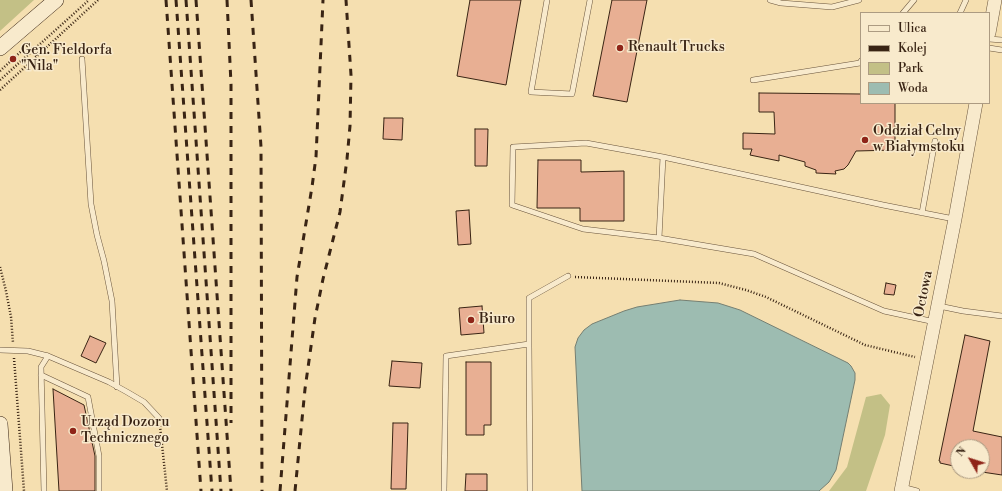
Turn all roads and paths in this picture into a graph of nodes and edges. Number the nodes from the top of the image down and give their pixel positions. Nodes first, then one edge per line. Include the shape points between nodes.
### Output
1 (56, 0) edge
2 (89, 0) edge
3 (98, 0) edge
4 (547, 0) edge
5 (590, 0) edge
6 (770, 0) edge
7 (858, 0) edge
8 (914, 0) edge
9 (966, 0) edge
10 (996, 0) edge
11 (781, 1) edge
12 (904, 12) edge
13 (960, 12) edge
14 (990, 28) edge
15 (990, 39) edge
16 (1002, 40) edge
17 (0, 48) edge
18 (990, 48) edge
19 (1002, 50) edge
20 (32, 51) junction
21 (37, 57) junction
22 (82, 59) dead end
23 (860, 62) edge
24 (0, 71) edge
25 (0, 80) edge
26 (753, 80) dead end
27 (0, 90) edge
28 (976, 104) edge
29 (935, 141) dead end
30 (663, 157) junction
31 (922, 213) junction
32 (955, 219) junction
33 (659, 238) junction
34 (0, 267) edge
35 (568, 276) joint
36 (938, 306) junction
37 (1002, 316) edge
38 (934, 322) junction
39 (529, 344) junction
40 (0, 350) edge
41 (14, 351) junction
42 (48, 356) junction
43 (927, 360) junction
44 (41, 375) junction
45 (117, 387) junction
46 (159, 418) joint
47 (0, 424) edge
48 (901, 489) edge
49 (5, 491) edge
50 (24, 491) edge
51 (44, 491) edge
52 (98, 491) edge
53 (167, 491) edge
54 (444, 491) edge
55 (530, 491) edge
56 (916, 491) edge

1 - 17 main road
2 - 20 path
3 - 21 path
4 - 5 lane via 531,92 572,94
6 - 11 lane
7 - 11 lane via 832,7
8 - 12 lane
9 - 13 lane
10 - 14 street
15 - 16 lane
18 - 19 lane
20 - 21 path
20 - 24 path via 28,45
20 - 25 path
21 - 27 path
22 - 45 lane via 91,204 112,301
23 - 26 lane
28 - 32 street, Octowa
29 - 31 lane
30 - 31 lane
30 - 33 lane
30 - 33 lane via 586,143 513,147 512,205 583,229
31 - 32 lane
32 - 36 street, Octowa
33 - 38 lane via 754,254 884,311
34 - 41 path via 11,317
35 - 39 lane via 529,298
35 - 43 path via 719,283 766,297 865,345
36 - 37 lane
36 - 38 street, Octowa
38 - 43 street, Octowa
39 - 54 lane via 446,356
39 - 55 lane
40 - 41 lane
41 - 42 lane via 28,351
41 - 50 path
42 - 44 lane via 41,367
42 - 45 lane
43 - 48 street, Octowa
44 - 51 lane
44 - 52 lane via 88,397 99,456
45 - 46 lane via 144,402
46 - 53 path
47 - 49 main road
48 - 56 lane

